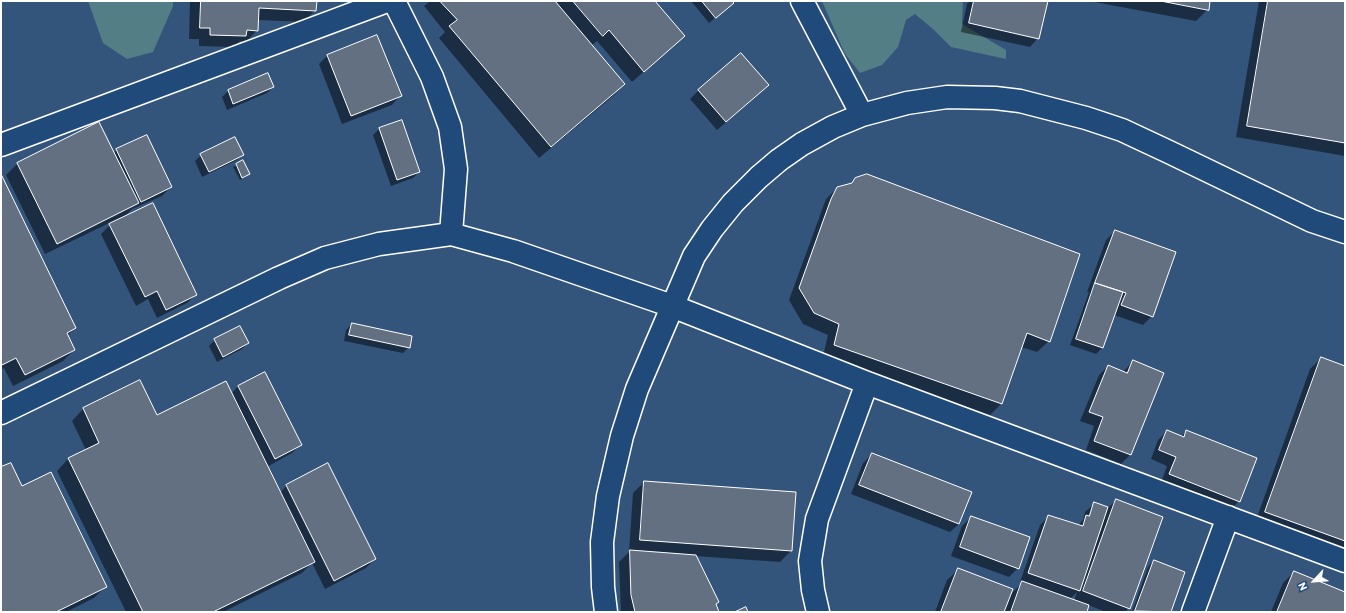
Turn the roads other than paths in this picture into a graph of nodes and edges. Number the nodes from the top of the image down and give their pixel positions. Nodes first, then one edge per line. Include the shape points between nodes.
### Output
1 (387, 1) edge
2 (394, 1) edge
3 (802, 1) edge
4 (862, 115) junction
5 (1, 145) edge
6 (1345, 232) edge
7 (450, 234) junction
8 (672, 306) junction
9 (867, 383) junction
10 (1, 413) edge
11 (1228, 517) junction
12 (1345, 561) edge
13 (606, 612) edge
14 (818, 612) edge
15 (1193, 612) edge

1 - 5 street
2 - 7 street via 432,77 450,127 456,168
3 - 4 street
4 - 6 street via 907,103 947,97 1020,101 1122,130 1312,221
4 - 8 street via 802,144 759,177 733,203 694,256
7 - 8 street via 513,251
7 - 10 street via 378,244 324,258
8 - 9 street
8 - 13 street via 637,389 622,436 608,496 602,542
9 - 11 street
9 - 14 street via 817,520 810,561
11 - 12 street
11 - 15 street

